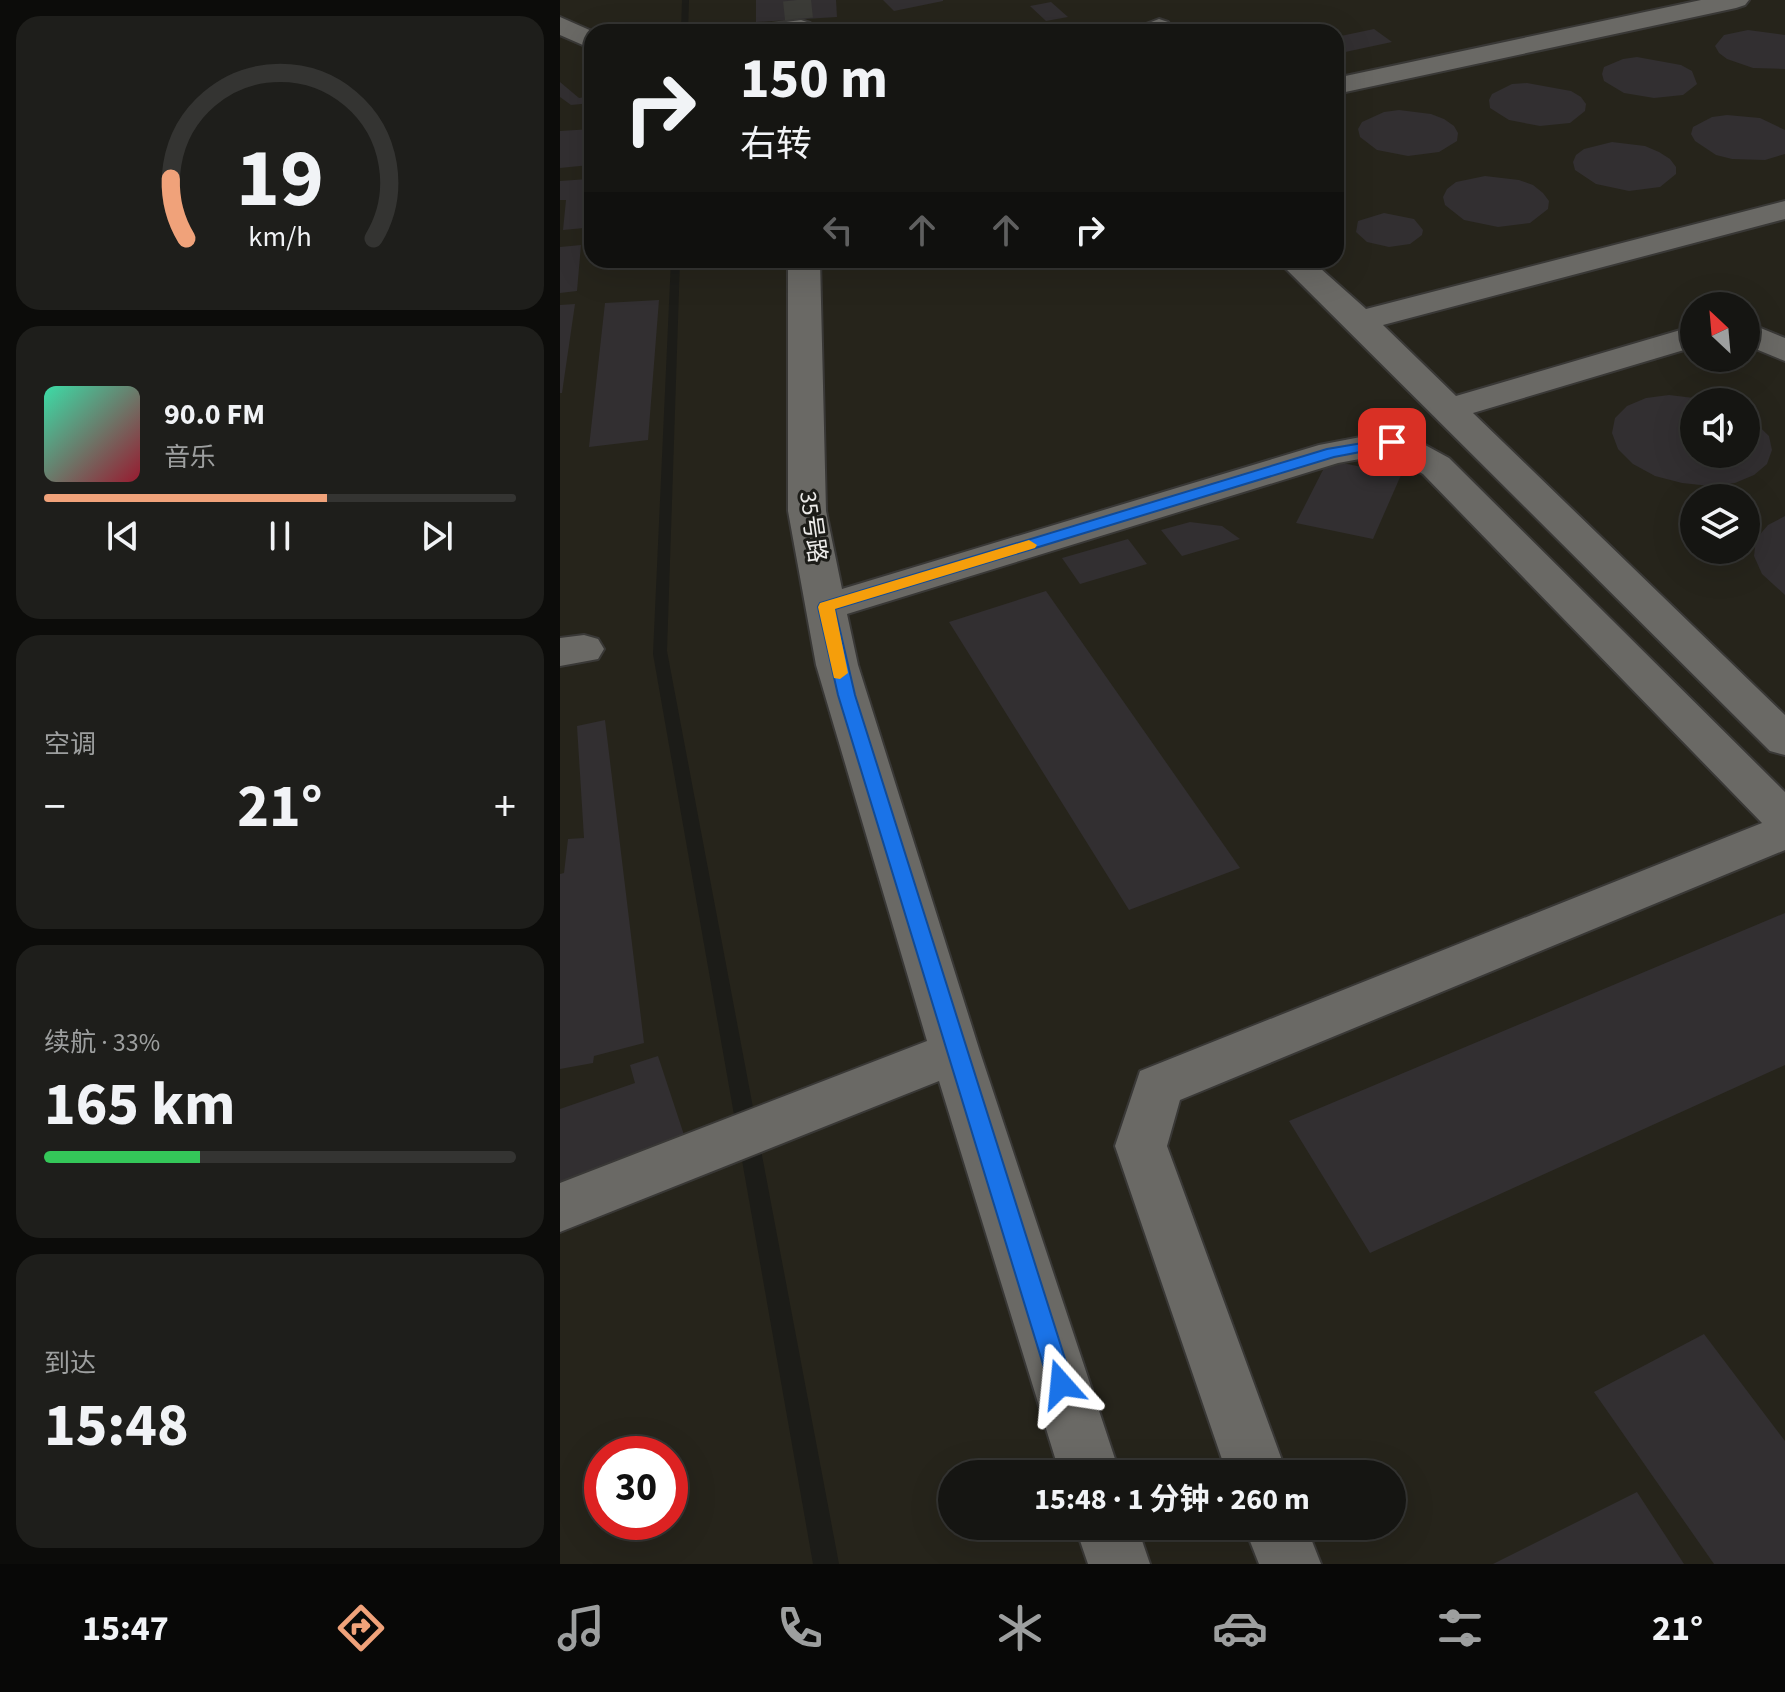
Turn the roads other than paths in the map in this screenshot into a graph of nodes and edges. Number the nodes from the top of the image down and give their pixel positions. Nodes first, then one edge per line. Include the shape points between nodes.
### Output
1 (1736, 0) edge
2 (560, 25) edge
3 (584, 39) edge
4 (584, 46) edge
5 (560, 51) edge
6 (1344, 84) edge
7 (1785, 210) edge
8 (804, 268) edge
9 (1302, 268) edge
10 (1360, 321) junction
11 (1760, 339) edge
12 (1680, 340) edge
13 (1785, 351) edge
14 (1449, 409) junction
15 (826, 607) junction
16 (1785, 740) edge
17 (1785, 819) edge
18 (1785, 832) edge
19 (955, 1052) junction
20 (560, 1208) edge
21 (1086, 1460) edge
22 (1252, 1460) edge
23 (1111, 1540) edge
24 (1281, 1540) edge
25 (1119, 1564) edge
26 (1290, 1564) edge

1 - 6 street
2 - 3 street
4 - 5 street
7 - 10 street
8 - 15 street, 35号路 via 807,511
9 - 10 street
10 - 14 street
11 - 13 street
12 - 14 street
14 - 16 street
15 - 17 street via 1332,453 1392,442 1436,466
15 - 19 street, 35号路 via 837,665
18 - 22 street via 1158,1086 1141,1146
19 - 20 street
19 - 21 street, 35号路
23 - 25 street
24 - 26 street

